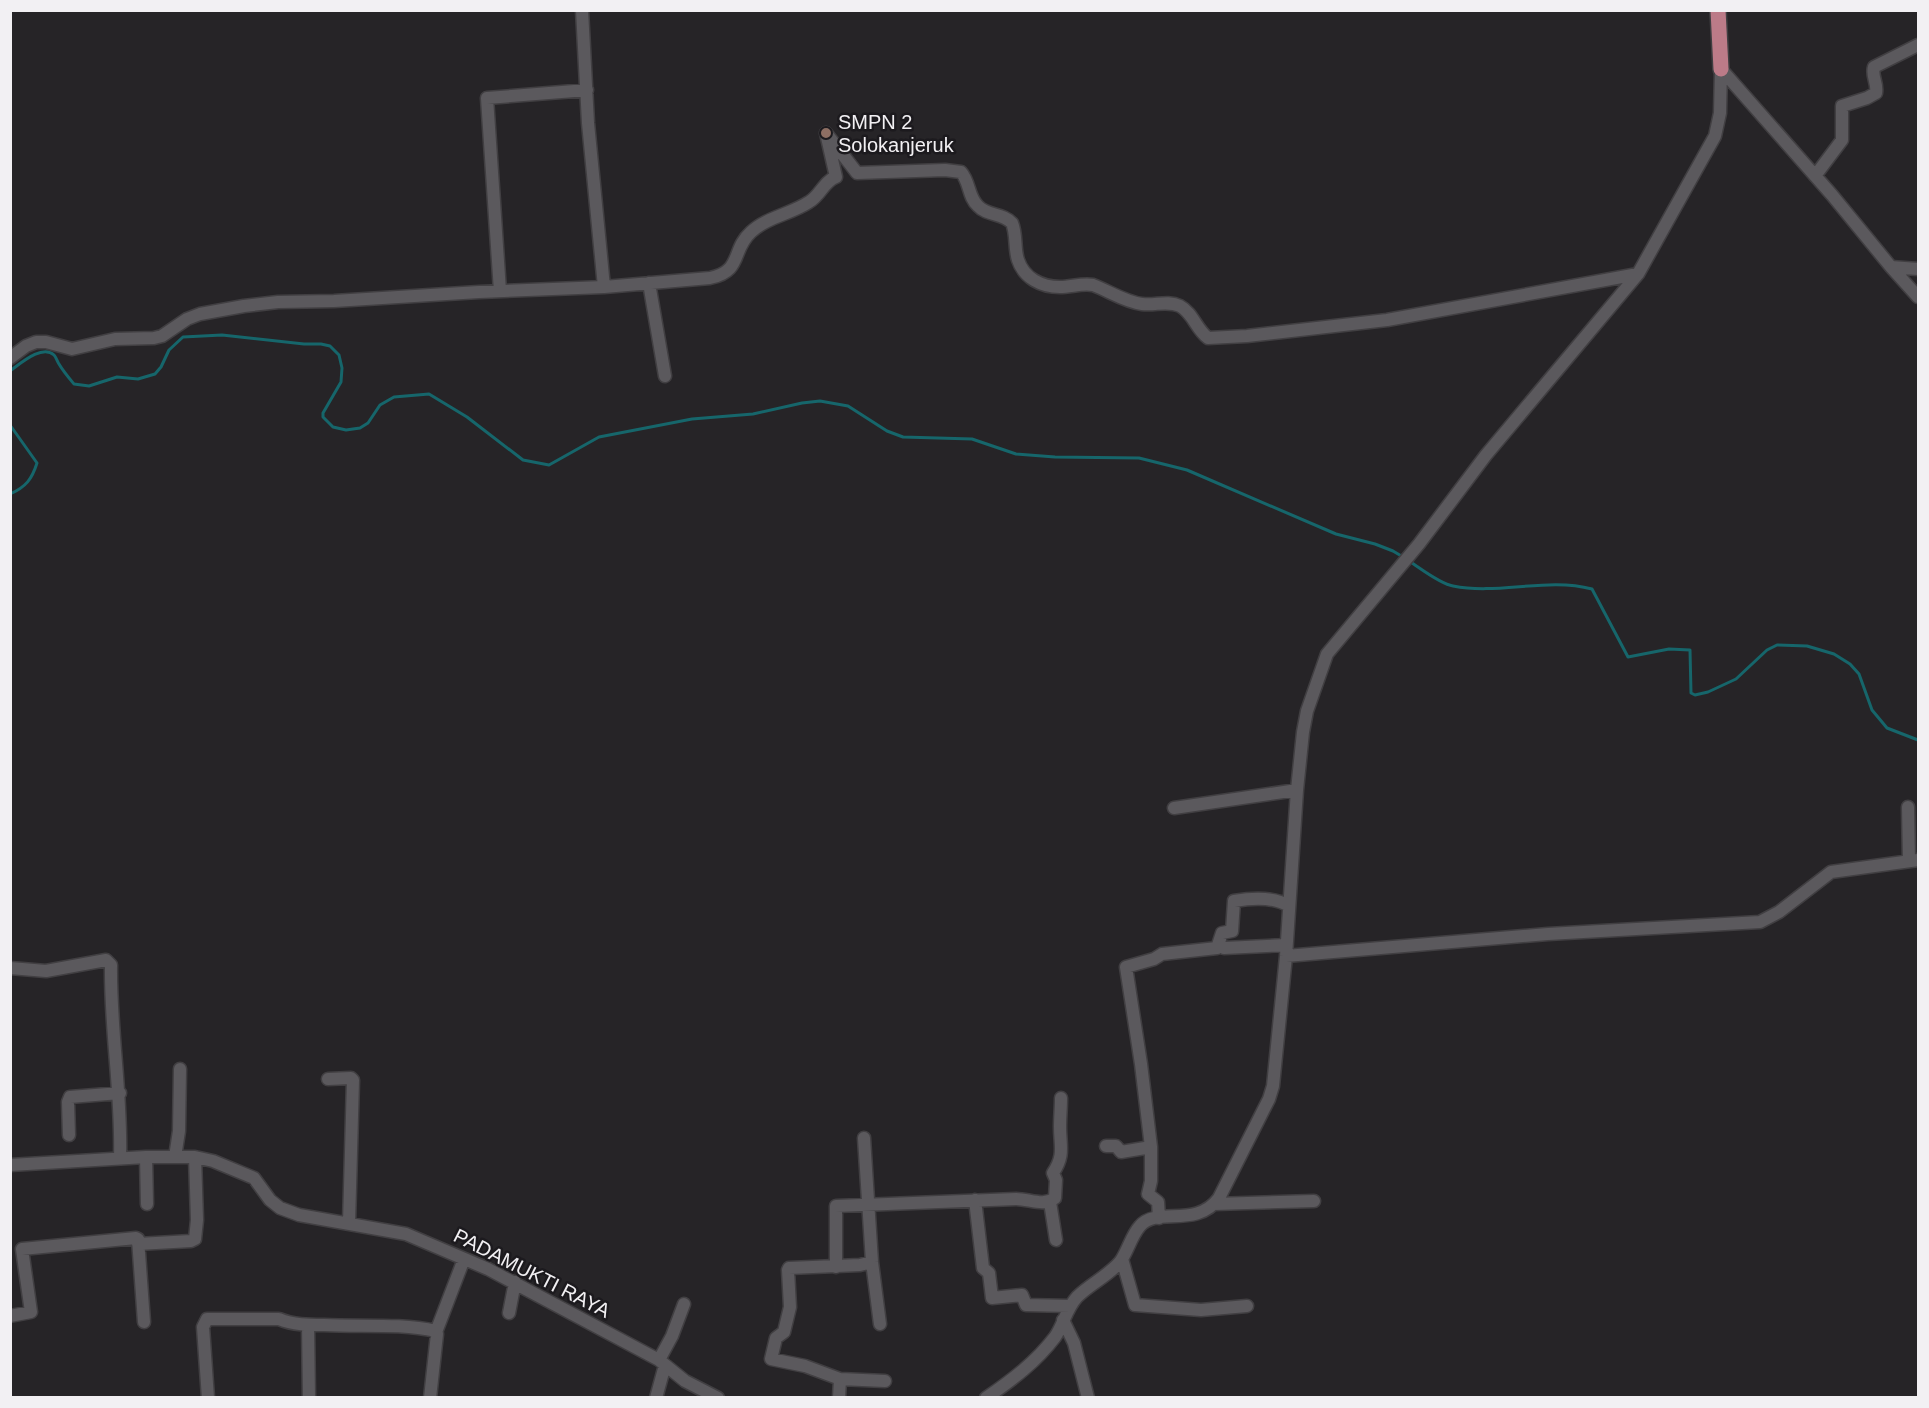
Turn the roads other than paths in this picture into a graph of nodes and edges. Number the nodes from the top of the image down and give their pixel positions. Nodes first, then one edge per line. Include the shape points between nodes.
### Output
1 (582, 10) edge
2 (1718, 10) edge
3 (1918, 45) edge
4 (1721, 69) junction
5 (587, 90) junction
6 (1815, 176) junction
7 (1891, 267) junction
8 (1918, 269) edge
9 (1638, 274) junction
10 (650, 283) junction
11 (604, 286) junction
12 (500, 291) junction
13 (1918, 297) edge
14 (10, 358) edge
15 (664, 376) dead end
16 (1297, 790) junction
17 (1908, 807) dead end
18 (1174, 808) dead end
19 (1914, 861) edge
20 (1289, 906) junction
21 (1224, 948) dead end
22 (1286, 951) junction
23 (10, 968) edge
24 (180, 1069) dead end
25 (328, 1079) dead end
26 (120, 1093) junction
27 (1061, 1098) dead end
28 (69, 1135) dead end
29 (864, 1138) dead end
30 (1106, 1146) dead end
31 (1151, 1147) junction
32 (146, 1156) junction
33 (175, 1157) junction
34 (120, 1158) junction
35 (195, 1158) junction
36 (10, 1164) edge
37 (975, 1200) junction
38 (1314, 1201) dead end
39 (1050, 1202) junction
40 (147, 1204) dead end
41 (1214, 1204) junction
42 (869, 1205) junction
43 (350, 1217) junction
44 (1159, 1218) junction
45 (1056, 1240) dead end
46 (138, 1244) junction
47 (464, 1259) junction
48 (1122, 1259) junction
49 (872, 1262) junction
50 (836, 1267) junction
51 (515, 1282) junction
52 (684, 1304) dead end
53 (1070, 1306) junction
54 (1247, 1306) dead end
55 (509, 1313) dead end
56 (10, 1316) edge
57 (1063, 1320) junction
58 (144, 1322) dead end
59 (880, 1324) dead end
60 (308, 1325) junction
61 (436, 1332) junction
62 (662, 1363) junction
63 (840, 1379) junction
64 (885, 1381) dead end
65 (208, 1398) edge
66 (309, 1398) edge
67 (430, 1398) edge
68 (656, 1398) edge
69 (718, 1398) edge
70 (839, 1398) edge
71 (986, 1398) edge
72 (1088, 1398) edge

1 - 5 street
2 - 4 main road
3 - 6 street via 1874,67 1875,94 1842,106 1842,140
4 - 6 street
4 - 9 street via 1719,128
5 - 11 street
5 - 12 street via 487,99
6 - 7 street
7 - 8 street
7 - 13 street
9 - 10 street via 1387,320 1208,338 1177,305 1142,304 1093,285 1055,287 1031,279 1021,269 1012,223 979,208 961,172 857,173 826,133 836,177 812,200 753,230 744,238 729,271 722,276
9 - 16 street via 1486,455 1328,654 1308,711
10 - 11 street
10 - 15 street
11 - 12 street
12 - 14 street via 244,306 200,314 154,338 115,339 72,349 36,342
16 - 18 street
16 - 20 street
17 - 19 street
19 - 22 street via 1831,872 1760,922
20 - 22 street
20 - 31 street via 1252,898 1234,901 1232,931 1222,933 1217,948 1162,954 1126,967
21 - 22 street
22 - 41 street via 1269,1099
23 - 26 street via 46,971 109,962
24 - 33 street
25 - 43 street via 353,1080
26 - 28 street via 70,1097
26 - 34 street
27 - 39 street via 1062,1149 1053,1173 1055,1198
29 - 42 street
30 - 31 street via 1116,1146 1121,1152
31 - 44 street via 1148,1192 1158,1202
32 - 33 street, PADAMUKTI RAYA
32 - 34 street, PADAMUKTI RAYA
32 - 40 street
33 - 35 street, PADAMUKTI RAYA
34 - 36 street, PADAMUKTI RAYA
35 - 43 street, PADAMUKTI RAYA via 254,1178 280,1208 299,1215
35 - 46 street via 195,1239
37 - 39 street via 1019,1198
37 - 42 street
37 - 53 street via 983,1268 989,1272 992,1298 1022,1295 1026,1305
38 - 41 street
39 - 45 street
41 - 44 street via 1196,1215
42 - 49 street
42 - 50 street via 835,1207
43 - 47 street, PADAMUKTI RAYA via 406,1234
44 - 48 street via 1140,1226
46 - 56 street via 136,1238 22,1249 31,1312
46 - 58 street
47 - 51 street, PADAMUKTI RAYA
47 - 61 street
48 - 53 street
48 - 54 street via 1136,1305 1209,1310
49 - 50 street
49 - 59 street
50 - 63 street via 788,1268 789,1311 784,1332 776,1336 771,1358
51 - 55 street
51 - 62 street, PADAMUKTI RAYA
52 - 62 street
53 - 57 street
57 - 71 street via 1056,1335 1023,1372
57 - 72 street via 1074,1343
60 - 61 street via 384,1326
60 - 65 street via 279,1319 207,1319 203,1326
60 - 66 street
61 - 67 street
62 - 68 street
62 - 69 street, PADAMUKTI RAYA via 685,1381
63 - 64 street
63 - 70 street

